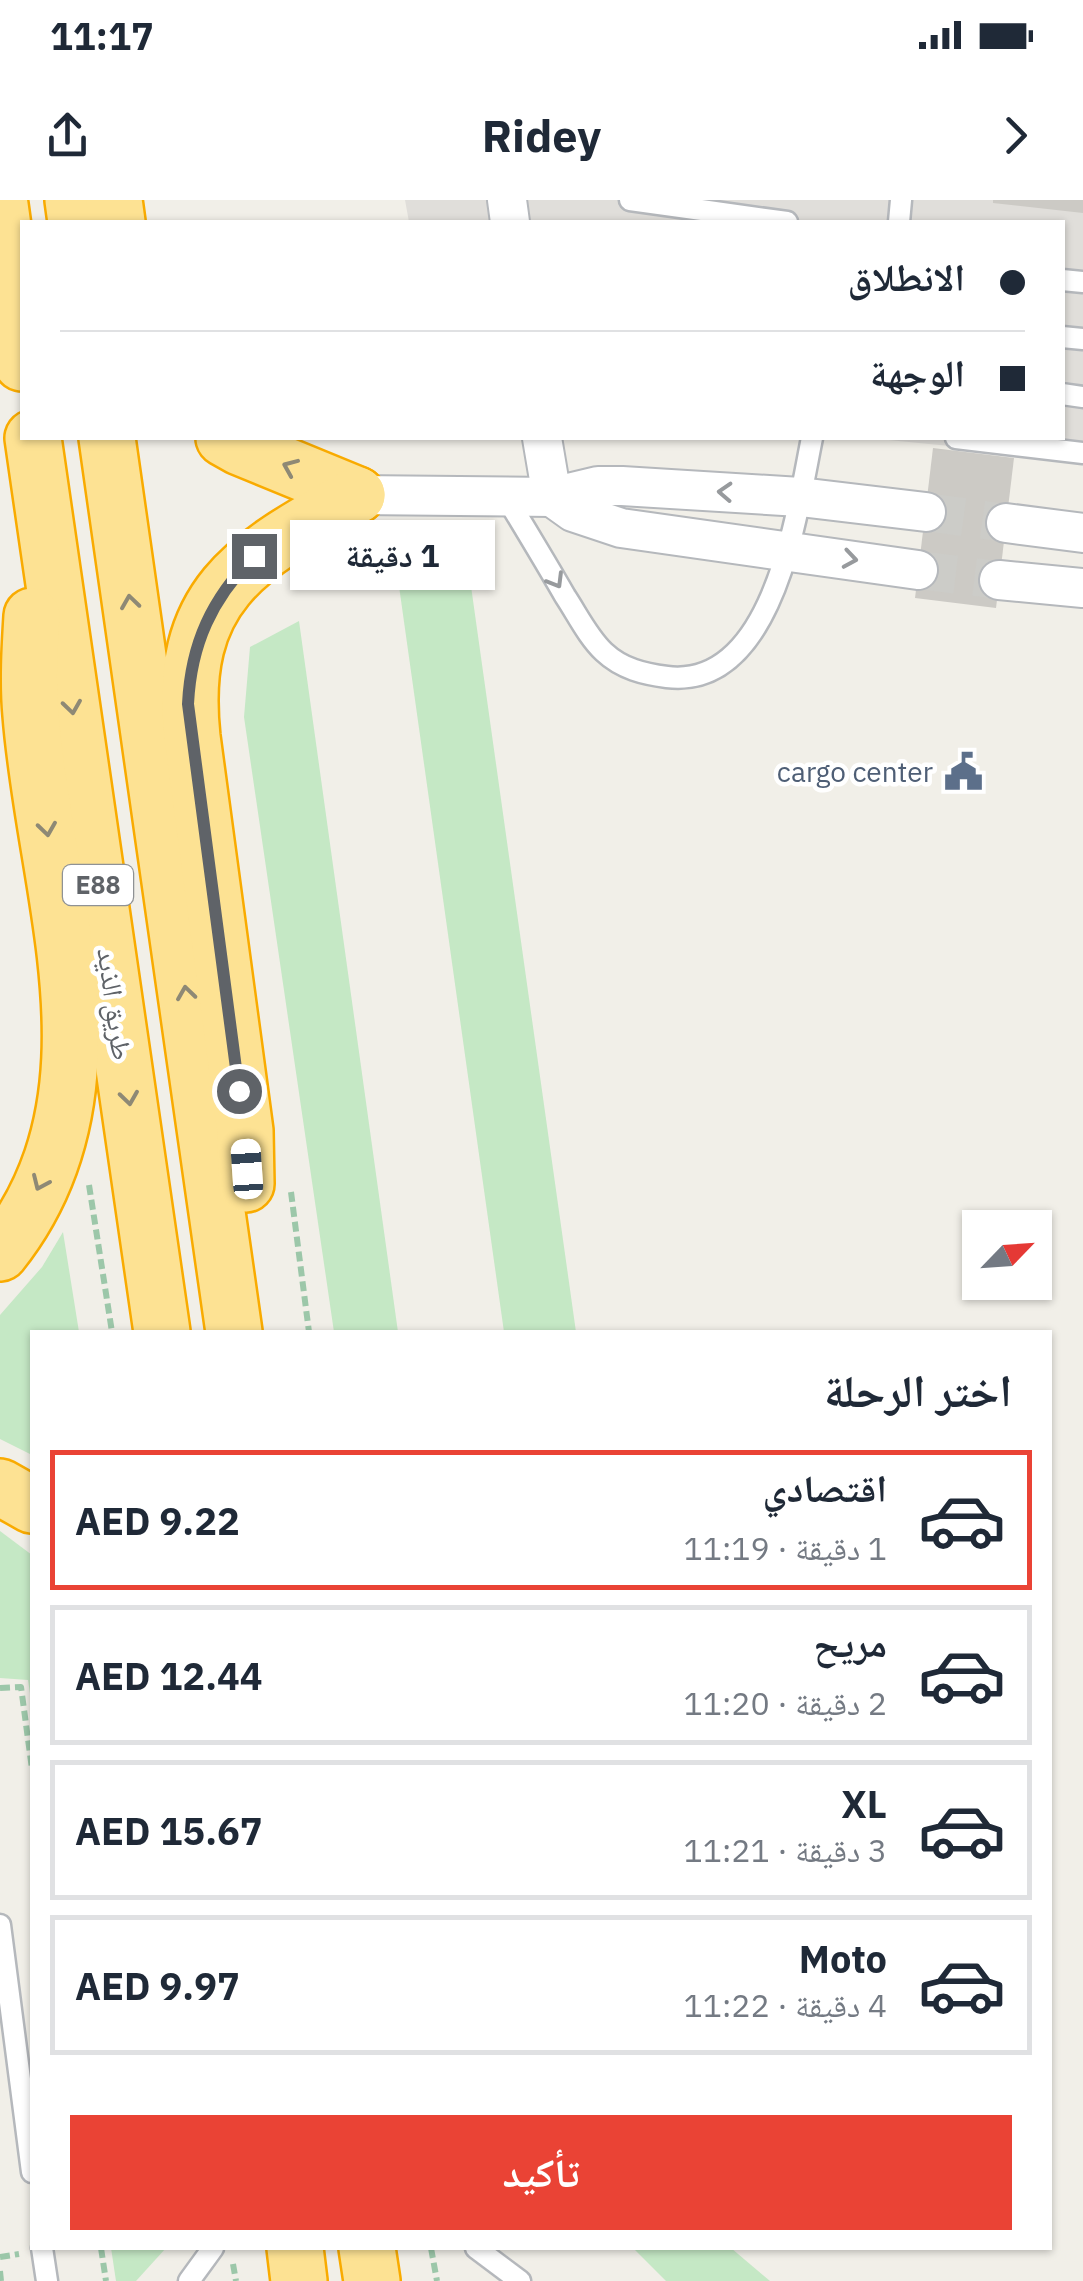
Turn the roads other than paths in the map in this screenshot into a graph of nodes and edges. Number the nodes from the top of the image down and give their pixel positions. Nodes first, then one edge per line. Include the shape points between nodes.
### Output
1 (630, 200) edge
2 (0, 206) edge
3 (773, 220) edge
4 (20, 349) edge
5 (33, 440) edge
6 (107, 440) edge
7 (228, 440) edge
8 (542, 440) edge
9 (812, 440) edge
10 (973, 440) edge
11 (1083, 453) edge
12 (357, 495) junction
13 (506, 497) junction
14 (800, 497) junction
15 (552, 498) junction
16 (926, 512) tunnel mouth
17 (1006, 523) tunnel mouth
18 (46, 524) junction
19 (1083, 533) edge
20 (789, 550) junction
21 (918, 570) tunnel mouth
22 (1000, 580) tunnel mouth
23 (1083, 588) edge
24 (0, 1253) edge
25 (231, 1306) edge
26 (162, 1330) edge
27 (0, 1486) edge
28 (30, 1504) edge
29 (0, 1925) edge
30 (30, 2157) edge
31 (42, 2250) edge
32 (212, 2250) edge
33 (295, 2250) edge
34 (367, 2250) edge
35 (479, 2250) edge
36 (47, 2281) edge
37 (189, 2281) edge
38 (300, 2281) edge
39 (372, 2281) edge
40 (520, 2281) edge

1 - 3 lane
2 - 4 highway
5 - 18 highway, طريق الذيد / E88
25 -> 6 highway, E88
12 -> 7 highway
8 - 15 street
9 - 14 lane
10 - 11 lane
12 - 13 street
12 - 25 highway via 282,537 231,580 198,638 190,670 188,704 247,1169
13 - 15 street
13 -> 20 lane via 581,622 605,653 639,674 678,678 716,668 747,644
14 -> 15 street via 598,486
14 - 16 street
14 - 20 lane
15 - 20 street via 621,528
17 - 19 street
18 -> 24 highway via 34,587 31,716 72,1008 72,1069 41,1186
18 -> 26 highway, طريق الذيد / E88
20 -> 21 street
22 - 23 street
27 - 28 highway
29 - 30 lane
31 - 36 lane
32 - 37 lane
33 - 38 highway
34 - 39 highway
35 - 40 lane

